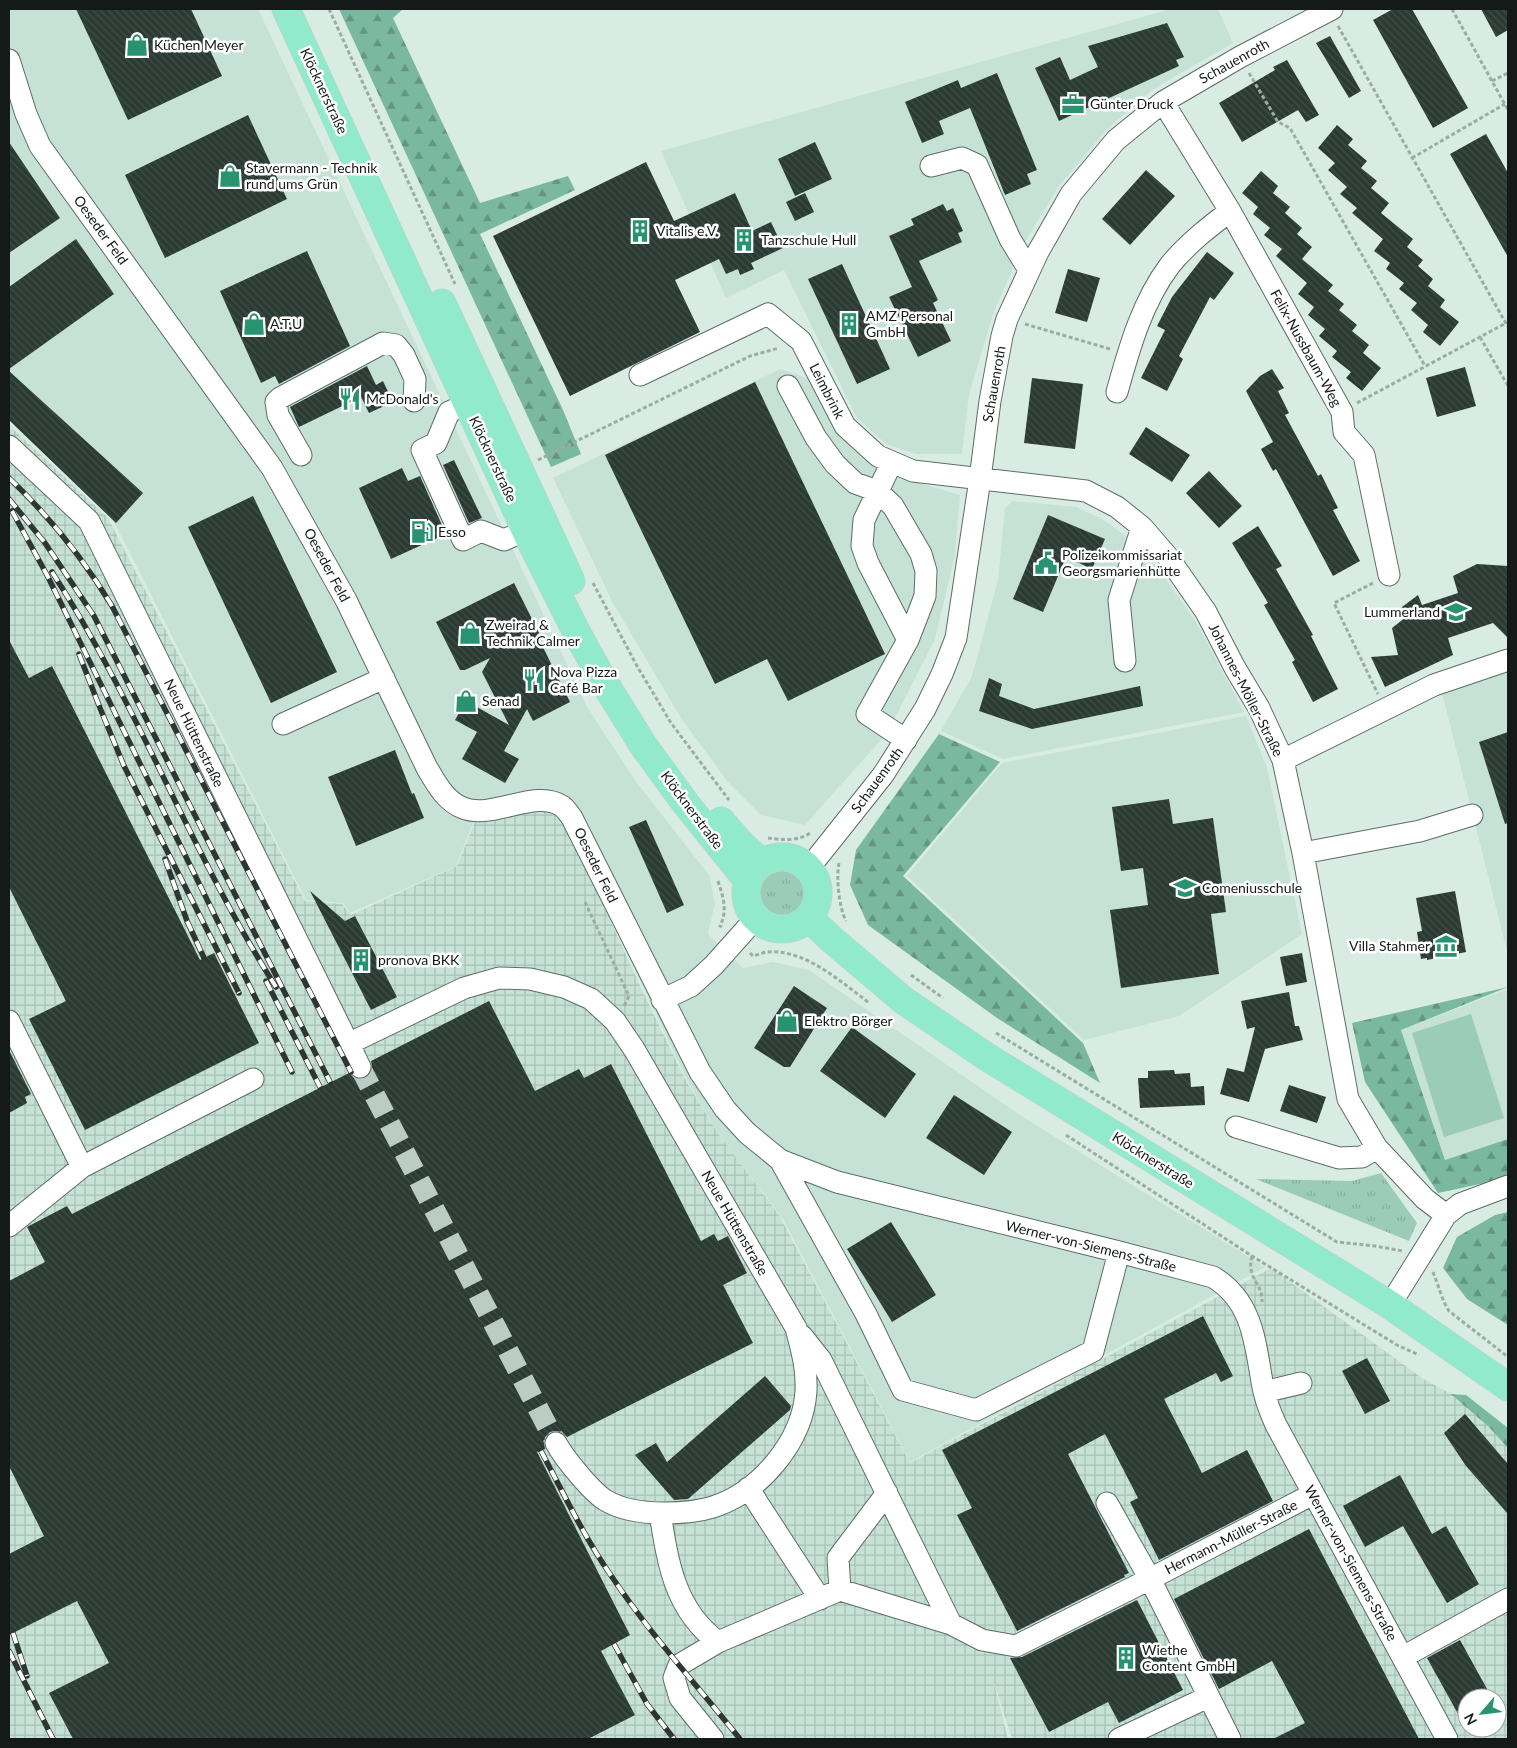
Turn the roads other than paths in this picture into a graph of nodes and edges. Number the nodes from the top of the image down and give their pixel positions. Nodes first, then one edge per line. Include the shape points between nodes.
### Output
1 (286, 9) edge
2 (306, 9) edge
3 (1330, 10) edge
4 (9, 60) edge
5 (1163, 102) junction
6 (931, 166) dead end
7 (1230, 211) junction
8 (1030, 270) junction
9 (640, 375) dead end
10 (788, 386) dead end
11 (1117, 392) dead end
12 (414, 401) dead end
13 (467, 404) junction
14 (9, 446) edge
15 (302, 455) dead end
16 (892, 462) junction
17 (980, 479) junction
18 (529, 491) junction
19 (877, 491) junction
20 (1142, 527) junction
21 (526, 530) junction
22 (1389, 575) road end
23 (908, 640) junction
24 (1508, 660) edge
25 (1125, 661) dead end
26 (384, 678) junction
27 (282, 724) dead end
28 (906, 740) junction
29 (1282, 760) junction
30 (1472, 815) dead end
31 (1303, 853) junction
32 (809, 868) junction
33 (755, 872) junction
34 (756, 918) junction
35 (809, 918) junction
36 (662, 1000) junction
37 (9, 1021) edge
38 (348, 1044) junction
39 (360, 1067) tunnel mouth
40 (253, 1079) dead end
41 (1236, 1127) dead end
42 (1377, 1148) junction
43 (780, 1160) junction
44 (82, 1167) junction
45 (1508, 1186) edge
46 (1446, 1215) junction
47 (9, 1226) edge
48 (1119, 1252) junction
49 (1390, 1306) junction
50 (796, 1328) junction
51 (1301, 1383) dead end
52 (1508, 1387) edge
53 (1264, 1392) junction
54 (556, 1443) tunnel mouth
55 (748, 1488) junction
56 (887, 1493) junction
57 (1313, 1494) junction
58 (1107, 1503) dead end
59 (660, 1513) junction
60 (1150, 1579) junction
61 (840, 1590) junction
62 (820, 1599) junction
63 (1508, 1599) edge
64 (951, 1624) junction
65 (718, 1642) junction
66 (1403, 1657) junction
67 (1208, 1697) junction
68 (713, 1739) edge
69 (1119, 1739) edge
70 (1230, 1739) edge
71 (1447, 1739) edge

1 - 13 main road, Klöcknerstraße
2 - 18 main road, Klöcknerstraße
3 - 5 street, Schauenroth
4 - 26 street, Oeseder Feld via 40,146 272,468 334,577
5 - 7 street, Felix-Nussbaum-Weg
5 - 8 street, Schauenroth via 1116,140 1071,194
6 - 8 street via 962,158 977,165 1010,240
7 - 11 street via 1203,231 1170,265 1148,301
7 - 22 street, Felix-Nussbaum-Weg via 1343,422 1364,454
8 - 17 street, Schauenroth via 1007,319 990,401
9 - 16 street, Leimbrink via 768,314 802,341 845,426 878,456
10 - 19 street via 816,438 835,464 855,483
12 - 15 street via 415,379 404,355 396,345 383,343 276,402 278,415
13 - 18 main road via 475,400 514,482
13 - 21 main road, Klöcknerstraße
13 - 21 street via 450,412 436,443 422,450 463,540 481,532 504,540
14 - 38 street, Neue Hüttenstraße via 89,521
16 - 17 street, Leimbrink via 913,471
16 - 19 street
17 - 20 street, Johannes-Möller-Straße via 1086,491 1117,507
17 - 28 street, Schauenroth via 956,638 925,709
18 - 33 main road, Klöcknerstraße via 586,612 632,693 690,781 740,843
19 - 23 street via 864,520 862,546
19 - 23 street via 893,506 911,534 926,571 925,596
20 - 25 street via 1118,600
20 - 29 street, Johannes-Möller-Straße via 1168,557 1206,612 1259,708
21 - 33 main road, Klöcknerstraße via 599,674 643,745 686,804
23 - 28 street via 867,714
24 - 29 street via 1434,685
26 - 27 street
26 - 36 street, Oeseder Feld via 427,768 439,789 450,800 463,808 477,811 533,801 550,801 562,806 572,818
28 - 32 street, Schauenroth via 883,775
29 - 31 street, Johannes-Möller-Straße
30 - 31 street via 1420,832
31 - 42 street, Johannes-Möller-Straße via 1348,1099
32 - 33 main road via 800,861 777,856
32 - 35 main road via 819,888 819,898
33 - 34 main road via 746,887 746,898
34 - 35 main road via 766,926 783,929 800,925
34 - 36 street via 714,965 690,986
35 - 49 main road, Klöcknerstraße via 903,1000 986,1057
36 - 43 street, Werner-von-Siemens-Straße via 700,1072 725,1109 747,1133
37 - 44 street
38 - 39 street, Neue Hüttenstraße
38 - 50 street, Neue Hüttenstraße via 464,988 499,978 530,979 564,987 591,999 615,1021 639,1058
40 - 44 street
41 - 42 street via 1339,1158 1362,1157
42 - 46 street, Johannes-Möller-Straße via 1425,1199
43 - 48 street, Werner-von-Siemens-Straße via 836,1182
43 - 48 street via 866,1314 903,1390 976,1410 1093,1351
44 - 47 street
45 - 46 street via 1460,1204
46 - 49 street
48 - 53 street, Werner-von-Siemens-Straße via 1226,1284 1236,1296 1255,1337
49 - 52 main road, Klöcknerstraße
50 - 55 street, Neue Hüttenstraße via 805,1361 806,1393 799,1422 788,1446 767,1473
50 - 56 street via 821,1360
51 - 53 street
53 - 57 street, Werner-von-Siemens-Straße via 1276,1425
54 - 59 street, Neue Hüttenstraße via 562,1455 604,1500 628,1510
55 - 59 street, Neue Hüttenstraße via 714,1507 684,1514
55 - 62 street
56 - 61 street via 838,1558
56 - 64 street
57 - 60 street, Hermann-Müller-Straße
57 - 66 street, Werner-von-Siemens-Straße
58 - 60 street
59 - 65 street via 665,1547 678,1591 691,1616
60 - 64 street, Hermann-Müller-Straße via 1016,1646 982,1640
60 - 67 street, Hermann-Müller-Straße
61 - 62 street
61 - 64 street, Hermann-Müller-Straße
62 - 65 street
63 - 66 street
65 - 68 street via 679,1665 674,1678 680,1698
66 - 71 street, Werner-von-Siemens-Straße
67 - 69 street
67 - 70 street, Hermann-Müller-Straße

